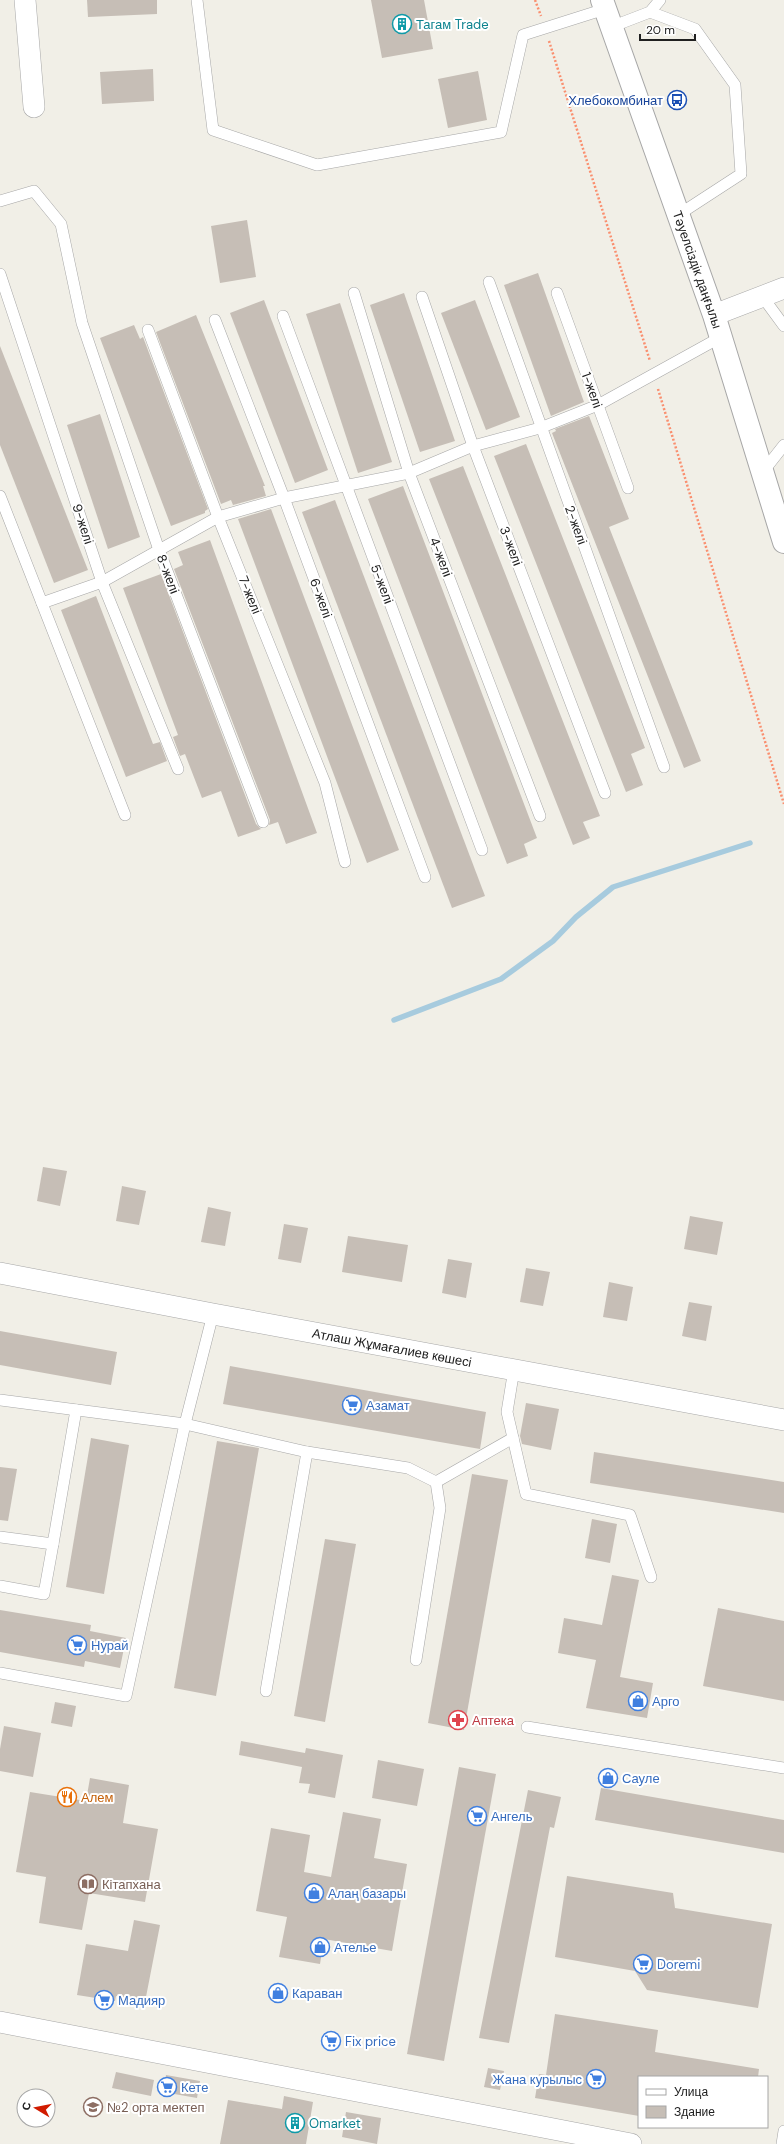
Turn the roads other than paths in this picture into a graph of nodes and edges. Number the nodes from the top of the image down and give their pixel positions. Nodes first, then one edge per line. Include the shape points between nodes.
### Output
1 (25, 0) edge
2 (197, 0) edge
3 (660, 0) edge
4 (606, 12) edge
5 (650, 12) junction
6 (34, 107) dead end
7 (0, 201) edge
8 (678, 215) junction
9 (0, 274) edge
10 (489, 282) dead end
11 (784, 288) edge
12 (354, 293) dead end
13 (557, 293) dead end
14 (762, 296) junction
15 (422, 297) dead end
16 (714, 315) junction
17 (283, 316) dead end
18 (215, 320) dead end
19 (784, 326) edge
20 (148, 330) dead end
21 (721, 337) junction
22 (598, 405) junction
23 (540, 428) junction
24 (784, 444) edge
25 (473, 446) junction
26 (409, 473) junction
27 (762, 473) junction
28 (345, 487) junction
29 (628, 488) dead end
30 (0, 496) edge
31 (284, 498) junction
32 (218, 517) junction
33 (784, 542) edge
34 (159, 550) junction
35 (102, 582) junction
36 (42, 603) junction
37 (664, 767) dead end
38 (178, 769) dead end
39 (605, 793) dead end
40 (125, 814) dead end
41 (540, 816) dead end
42 (263, 822) dead end
43 (482, 850) dead end
44 (345, 862) dead end
45 (425, 878) dead end
46 (0, 1273) edge
47 (213, 1314) junction
48 (514, 1369) junction
49 (0, 1400) edge
50 (76, 1410) junction
51 (784, 1420) edge
52 (185, 1424) junction
53 (513, 1438) junction
54 (306, 1452) junction
55 (436, 1482) junction
56 (0, 1537) edge
57 (53, 1544) junction
58 (651, 1577) dead end
59 (0, 1586) edge
60 (416, 1660) dead end
61 (0, 1673) edge
62 (266, 1691) dead end
63 (527, 1727) dead end
64 (784, 1768) edge
65 (0, 2022) edge
66 (784, 2131) edge
67 (631, 2144) edge
68 (782, 2144) edge

1 - 6 street
2 - 4 lane via 213,130 317,164 501,132 523,35
3 - 5 lane
4 - 5 lane
4 - 8 street, Тәуелсіздік даңғылы
5 - 8 lane via 694,29 735,85 741,174
7 - 34 lane, 8-желі via 34,191 61,224 82,323
8 - 16 street, Тәуелсіздік даңғылы
9 - 35 lane, 9-желі
10 - 23 lane, 2-желі
11 - 14 street
12 - 26 lane, 4-желі
13 - 22 lane, 1-желі
14 - 16 street
14 - 19 lane
15 - 25 lane, 3-желі
16 - 21 street, Тәуелсіздік даңғылы
17 - 28 lane, 5-желі
18 - 31 lane, 6-желі
20 - 32 lane, 7-желі
21 - 22 lane
21 - 27 street, Тәуелсіздік даңғылы
22 - 23 lane
22 - 29 lane, 1-желі
23 - 25 lane
23 - 37 lane, 2-желі
24 - 27 lane
25 - 26 lane
25 - 39 lane, 3-желі
26 - 28 lane
26 - 41 lane, 4-желі
27 - 33 street, Тәуелсіздік даңғылы
28 - 31 lane
28 - 43 lane, 5-желі
30 - 36 lane
31 - 32 lane
31 - 45 lane, 6-желі
32 - 34 lane
32 - 44 lane, 7-желі via 325,783
34 - 35 lane
34 - 42 lane, 8-желі
35 - 36 lane
35 - 38 lane, 9-желі
36 - 40 lane
46 - 47 street, Атлаш Жұмағалиев көшесі
47 - 48 street, Атлаш Жұмағалиев көшесі
47 - 52 lane
48 - 51 street, Атлаш Жұмағалиев көшесі
48 - 53 lane via 507,1412
49 - 50 lane
50 - 52 lane
50 - 57 lane
52 - 54 lane
52 - 61 lane via 126,1696
53 - 55 lane
53 - 58 lane via 526,1494 630,1515
54 - 55 lane via 408,1468
54 - 62 lane
55 - 60 lane via 440,1508
56 - 57 lane
57 - 59 lane via 44,1594
63 - 64 lane
65 - 67 street
66 - 68 lane

